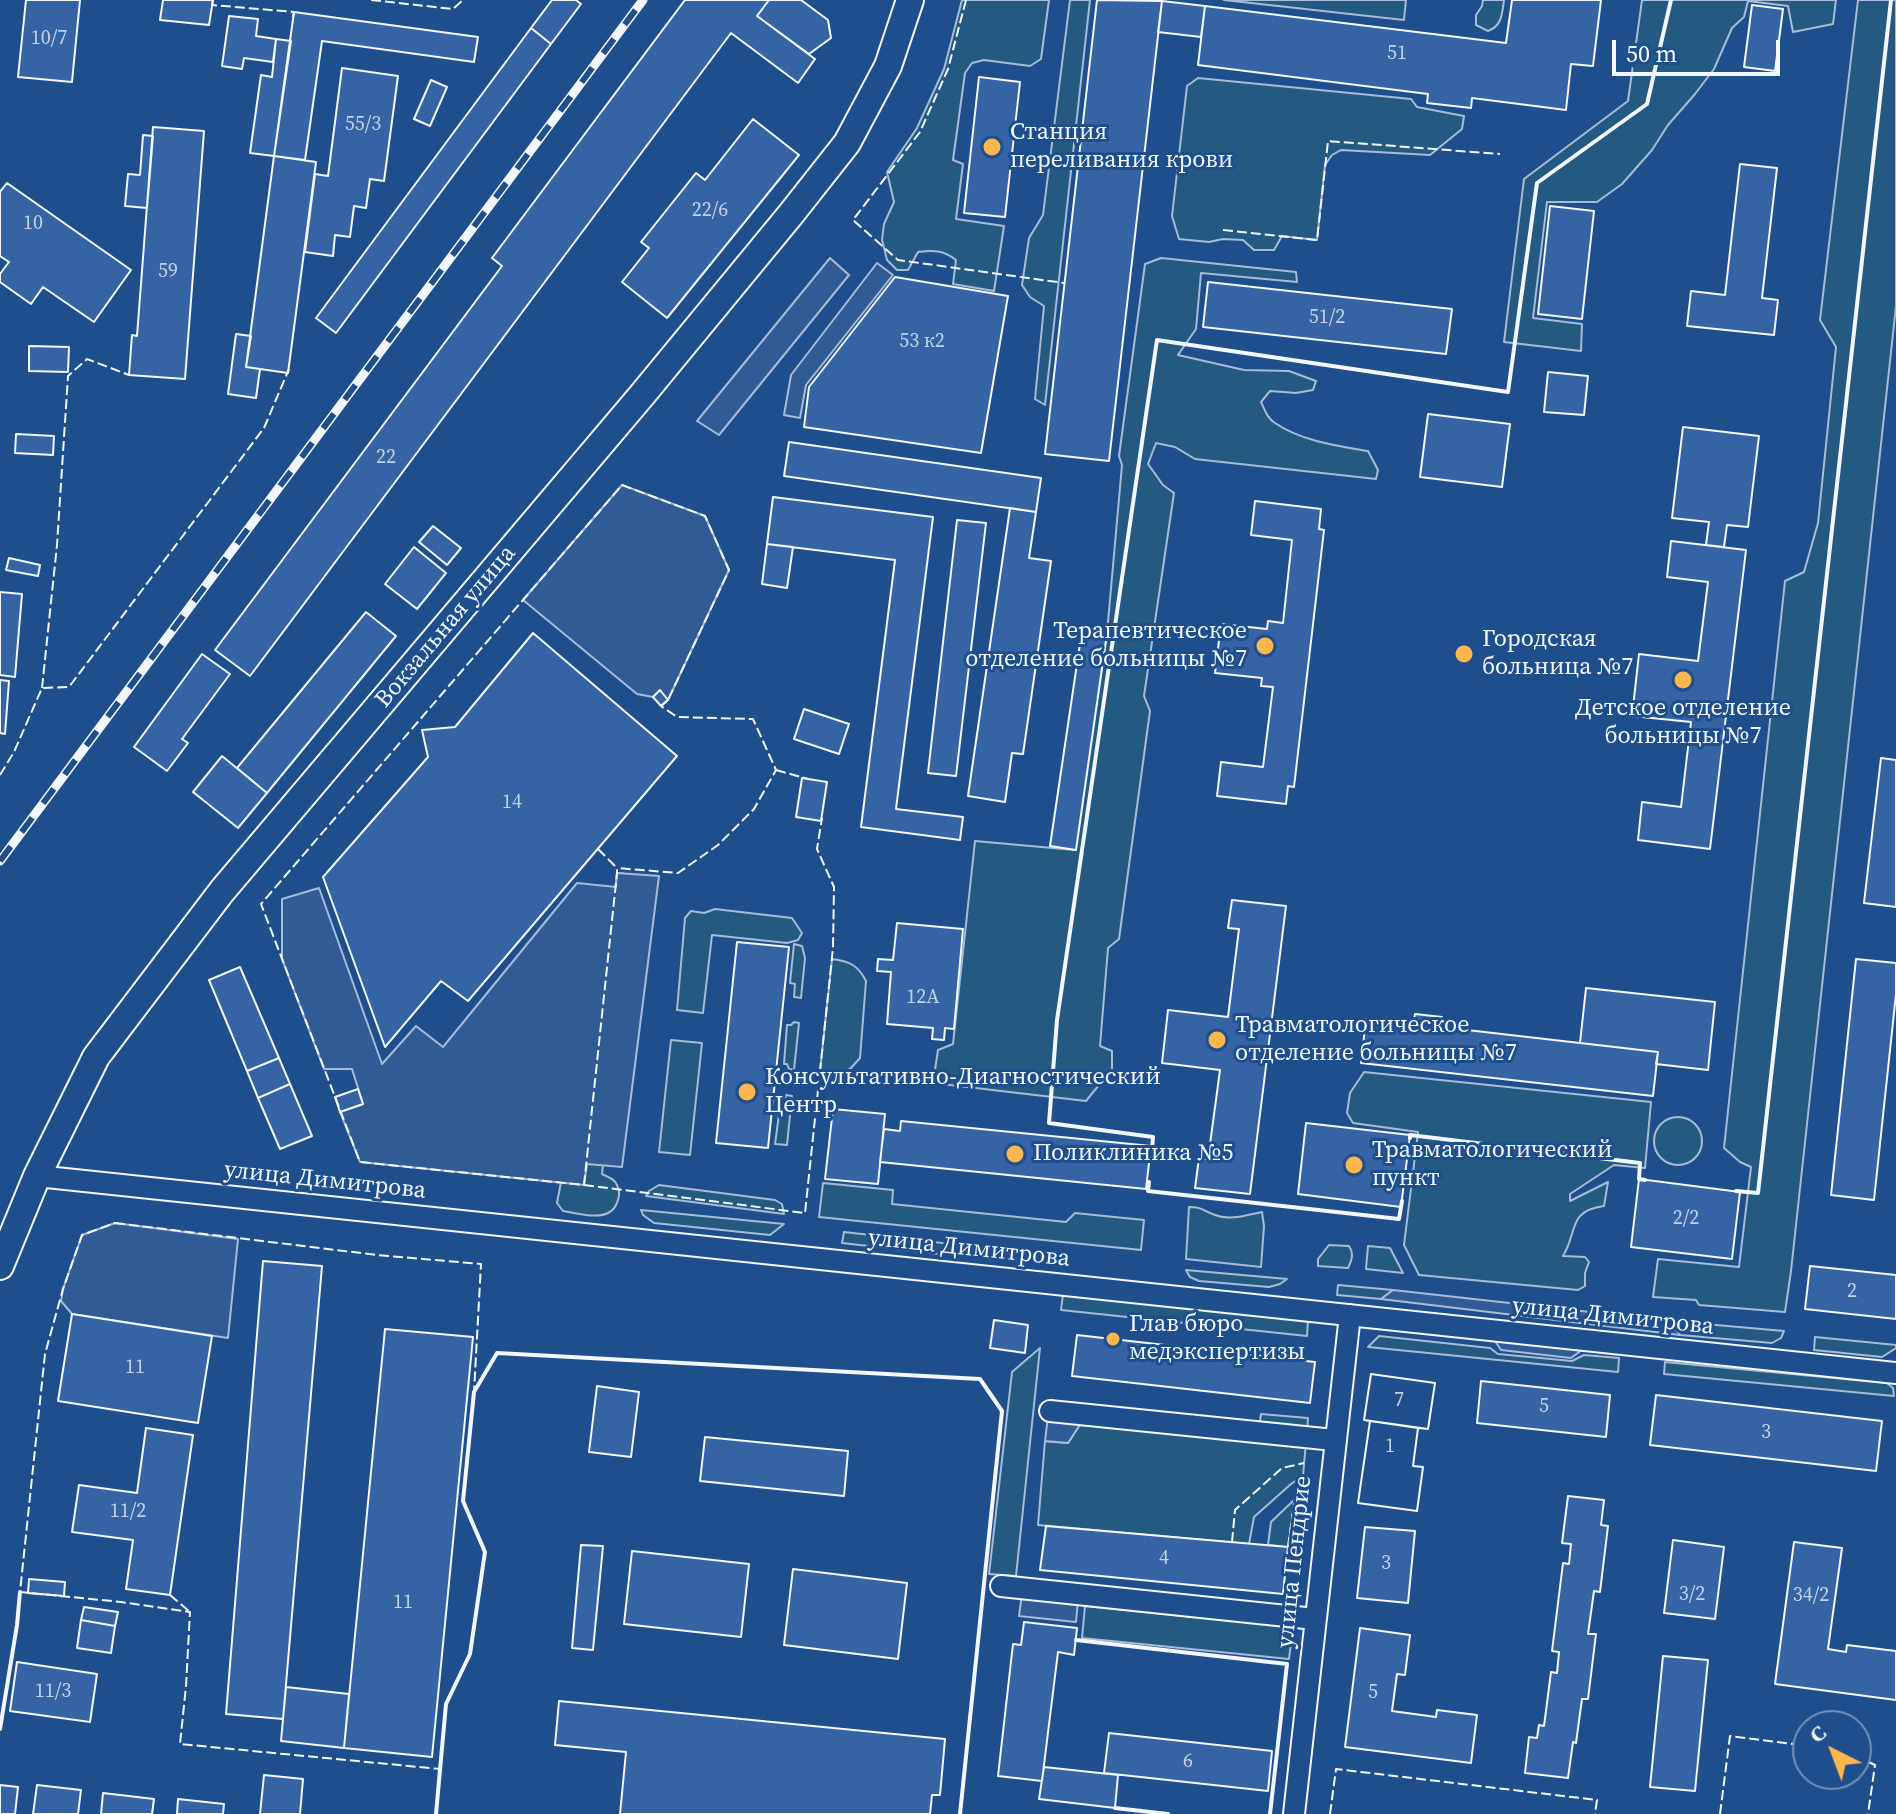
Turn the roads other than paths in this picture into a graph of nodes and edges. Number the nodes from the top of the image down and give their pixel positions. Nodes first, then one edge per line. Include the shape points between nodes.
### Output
1 (910, 0) edge
2 (37, 1176) junction
3 (0, 1266) edge
4 (1350, 1315) junction
5 (1896, 1373) edge
6 (1050, 1411) dead end
7 (1334, 1440) junction
8 (1001, 1586) dead end
9 (1315, 1619) junction
10 (1294, 1814) edge

1 - 2 street, Вокзальная улица via 888,66 847,143 632,407 203,915 96,1057
2 - 3 street, Вокзальная улица
2 - 4 street, улица Димитрова
4 - 5 street, улица Димитрова
4 - 7 street, улица Пендрие
6 - 7 street
7 - 9 street, улица Пендрие
8 - 9 street
9 - 10 street, улица Пендрие

